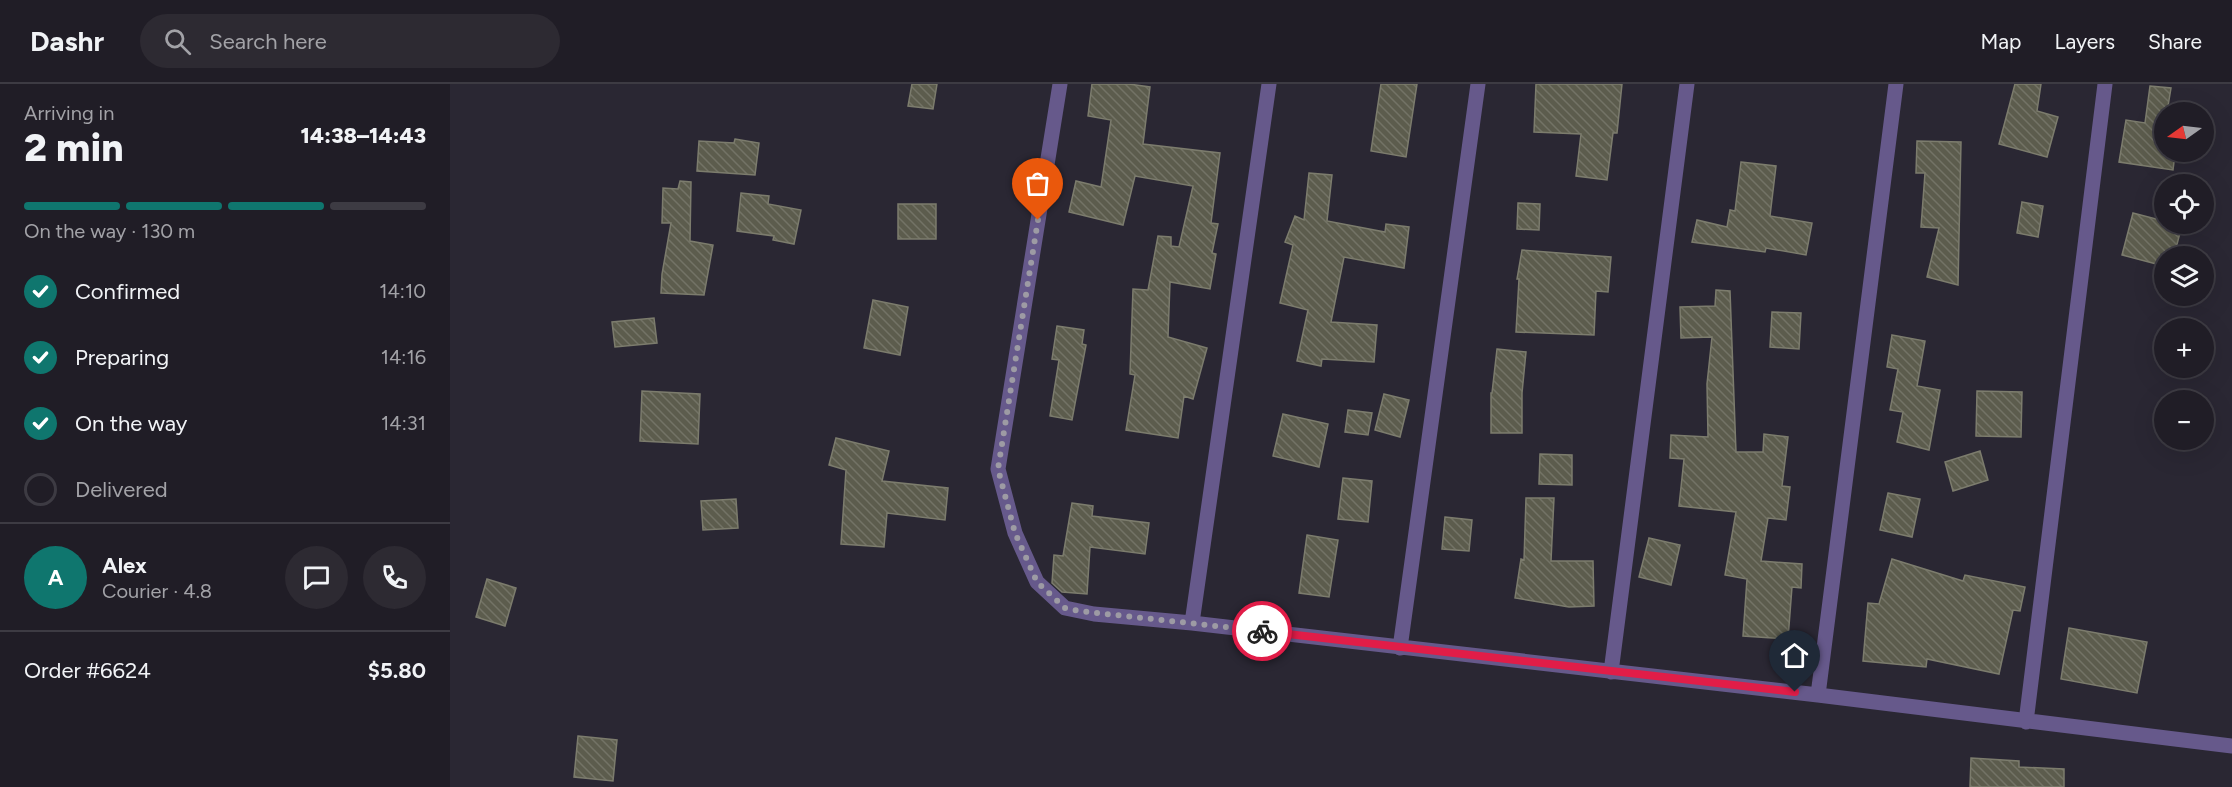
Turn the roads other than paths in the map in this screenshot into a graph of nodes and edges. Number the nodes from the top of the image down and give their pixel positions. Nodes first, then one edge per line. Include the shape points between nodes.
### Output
1 (1060, 84) edge
2 (1269, 84) edge
3 (1478, 84) edge
4 (1687, 84) edge
5 (1896, 84) edge
6 (2105, 84) edge
7 (1192, 623) junction
8 (1400, 648) junction
9 (1611, 672) junction
10 (1818, 695) junction
11 (2026, 722) junction
12 (2232, 746) edge

1 - 7 street via 998,469 1015,533 1037,582 1065,608
2 - 7 street
3 - 8 street
4 - 9 street
5 - 10 street
6 - 11 street
7 - 8 street
8 - 9 street
9 - 10 street
10 - 11 street
11 - 12 street

